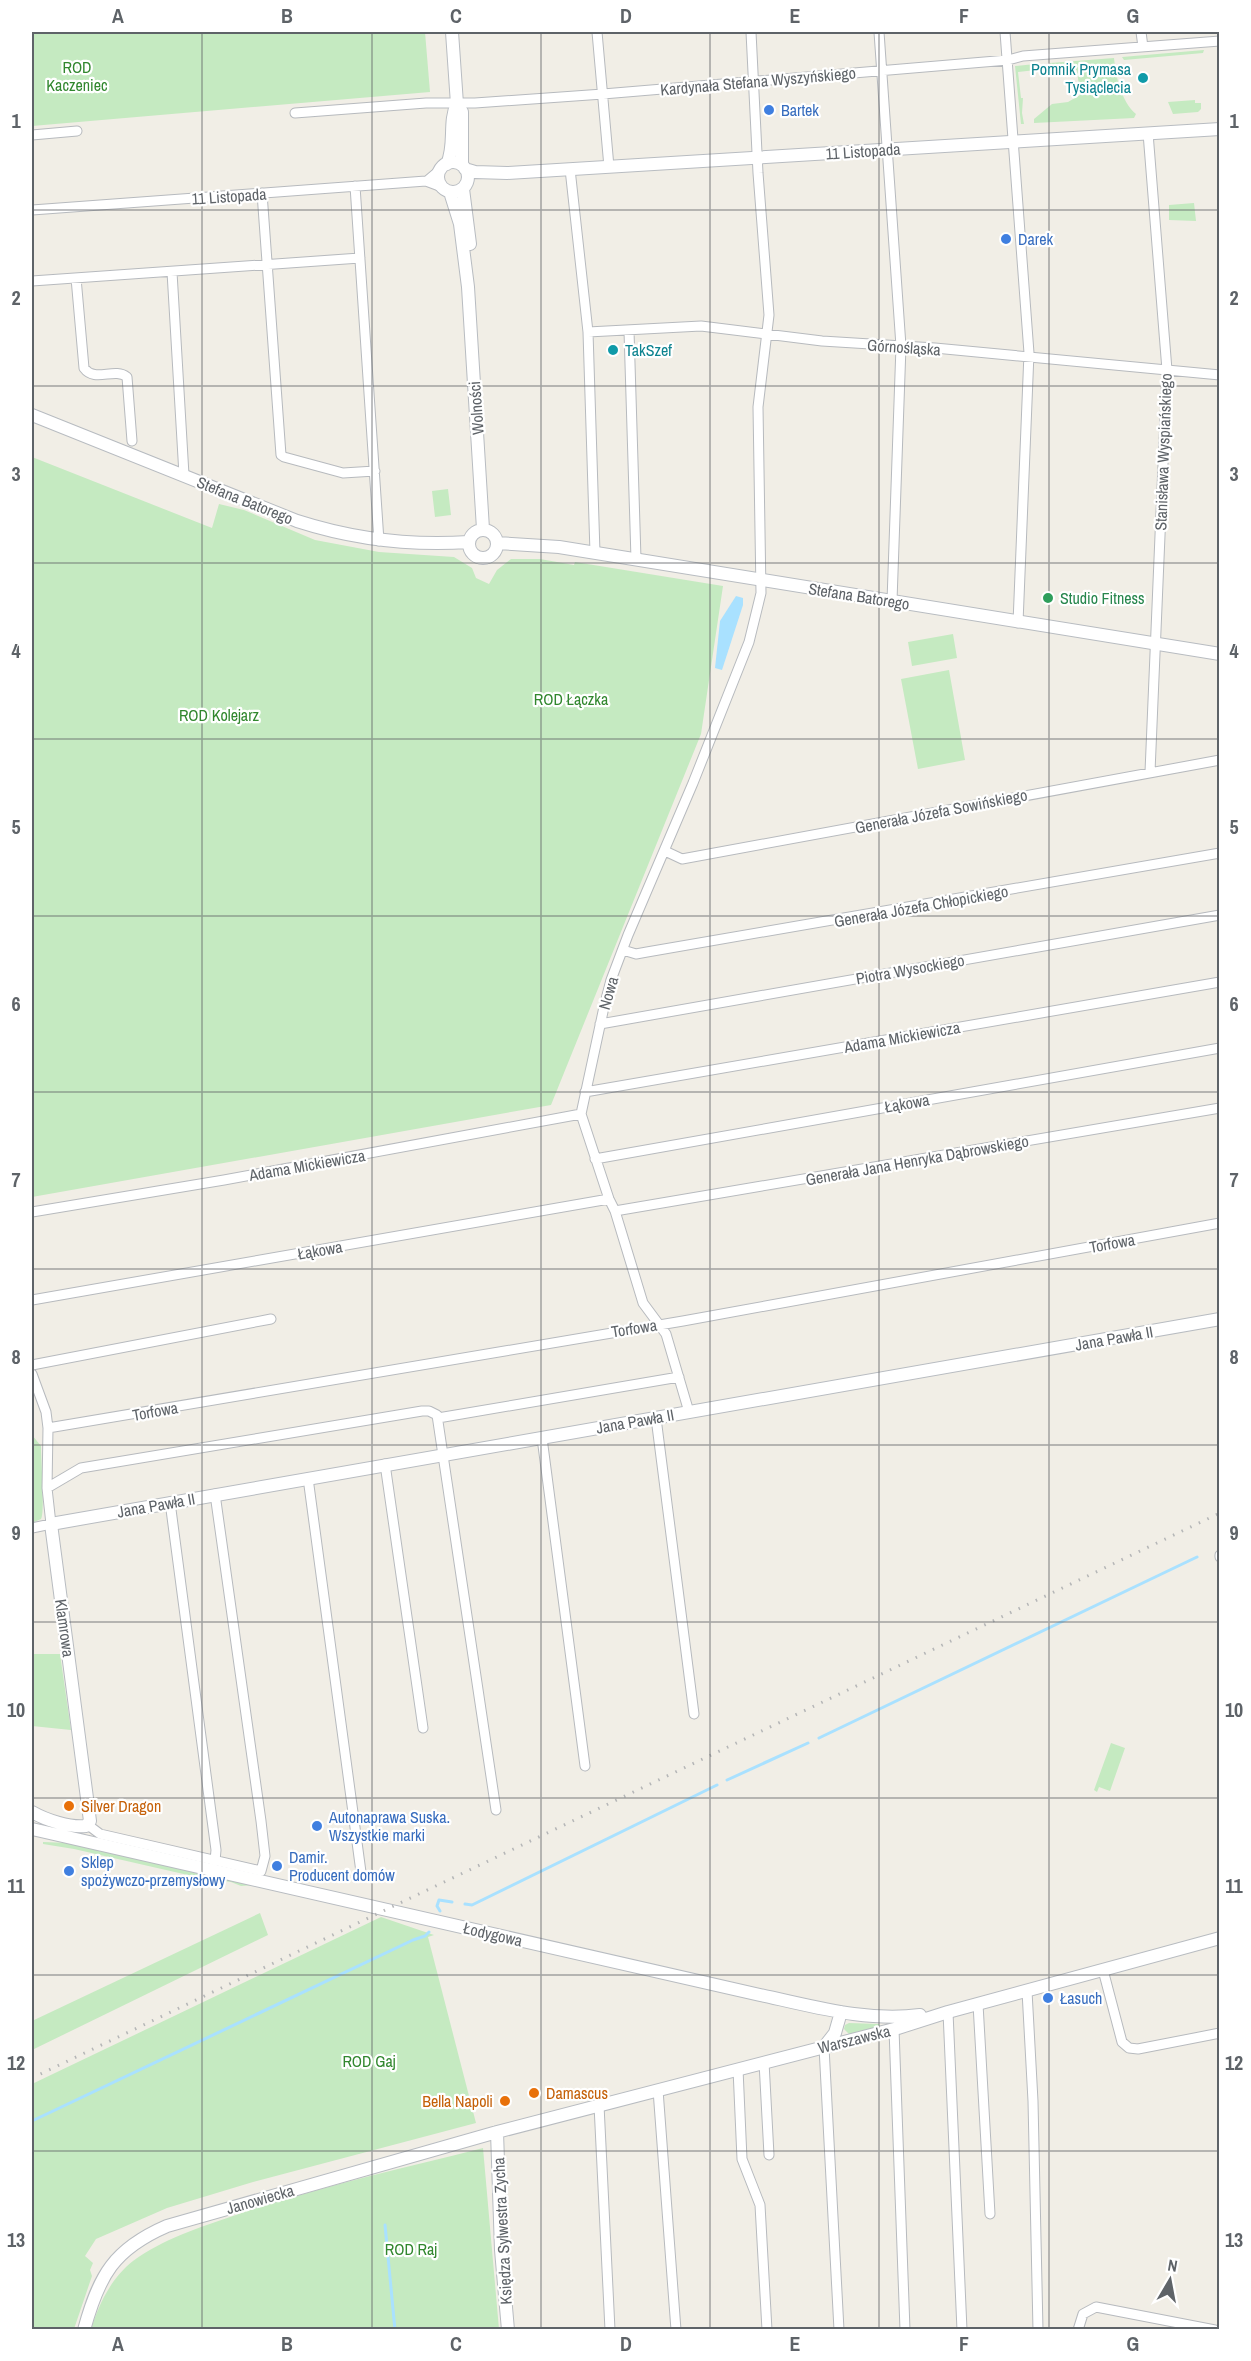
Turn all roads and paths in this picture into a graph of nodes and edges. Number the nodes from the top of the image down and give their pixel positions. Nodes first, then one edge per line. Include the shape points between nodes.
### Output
1 (452, 32) edge
2 (597, 32) edge
3 (751, 32) edge
4 (879, 32) edge
5 (1005, 32) edge
6 (1141, 32) edge
7 (1220, 41) edge
8 (1143, 47) junction
9 (1008, 60) junction
10 (881, 70) junction
11 (754, 81) junction
12 (603, 94) junction
13 (457, 103) junction
14 (296, 113) dead end
15 (1220, 129) edge
16 (77, 131) dead end
17 (1148, 133) junction
18 (32, 135) edge
19 (1014, 142) junction
20 (886, 150) junction
21 (757, 158) junction
22 (444, 167) junction
23 (463, 167) junction
24 (609, 167) junction
25 (570, 169) junction
26 (507, 173) junction
27 (427, 181) junction
28 (355, 186) junction
29 (465, 186) junction
30 (446, 189) junction
31 (261, 193) junction
32 (32, 210) edge
33 (360, 258) junction
34 (267, 264) junction
35 (172, 272) junction
36 (76, 278) junction
37 (32, 281) edge
38 (468, 287) junction
39 (629, 331) junction
40 (588, 332) junction
41 (766, 334) junction
42 (902, 346) junction
43 (1029, 358) junction
44 (1167, 370) junction
45 (1220, 375) edge
46 (32, 415) edge
47 (132, 441) dead end
48 (375, 471) junction
49 (184, 475) junction
50 (483, 529) junction
51 (379, 541) junction
52 (468, 542) junction
53 (497, 543) junction
54 (595, 552) junction
55 (636, 559) junction
56 (761, 579) junction
57 (892, 601) junction
58 (1018, 622) junction
59 (1156, 645) junction
60 (1220, 654) edge
61 (1220, 760) edge
62 (1150, 772) junction
63 (665, 851) junction
64 (1220, 853) edge
65 (1220, 915) edge
66 (622, 950) junction
67 (1220, 982) edge
68 (600, 1024) junction
69 (1220, 1048) edge
70 (585, 1092) junction
71 (1220, 1108) edge
72 (581, 1114) junction
73 (595, 1159) junction
74 (609, 1199) junction
75 (615, 1211) junction
76 (32, 1212) edge
77 (1220, 1223) edge
78 (32, 1300) edge
79 (271, 1319) dead end
80 (1220, 1319) edge
81 (659, 1324) junction
82 (32, 1365) edge
83 (32, 1374) edge
84 (679, 1377) junction
85 (689, 1412) junction
86 (438, 1418) junction
87 (656, 1418) junction
88 (48, 1428) junction
89 (542, 1438) junction
90 (443, 1454) junction
91 (385, 1464) junction
92 (308, 1478) junction
93 (47, 1488) junction
94 (215, 1494) junction
95 (170, 1502) junction
96 (51, 1524) junction
97 (32, 1527) edge
98 (694, 1714) dead end
99 (423, 1728) dead end
100 (585, 1766) dead end
101 (496, 1810) dead end
102 (32, 1812) edge
103 (88, 1825) junction
104 (34, 1829) edge
105 (215, 1861) junction
106 (361, 1872) dead end
107 (1220, 1938) edge
108 (1103, 1970) junction
109 (1027, 1991) junction
110 (978, 2004) junction
111 (841, 2012) junction
112 (948, 2012) junction
113 (894, 2029) junction
114 (1220, 2033) edge
115 (824, 2047) junction
116 (764, 2062) junction
117 (738, 2069) junction
118 (658, 2090) junction
119 (599, 2105) junction
120 (492, 2133) junction
121 (769, 2156) dead end
122 (990, 2214) dead end
123 (84, 2330) edge
124 (508, 2330) edge
125 (610, 2330) edge
126 (676, 2330) edge
127 (767, 2330) edge
128 (839, 2330) edge
129 (905, 2330) edge
130 (962, 2330) edge
131 (1038, 2330) edge
132 (1078, 2330) edge
133 (1215, 2330) edge

1 - 13 street
2 - 12 street
3 - 11 street, Nowa
4 - 10 street
5 - 9 street
6 - 8 street
7 - 8 street, Kardynała Stefana Wyszyńskiego
8 - 9 street, Kardynała Stefana Wyszyńskiego
9 - 10 street, Kardynała Stefana Wyszyńskiego
9 - 19 street
10 - 11 street, Kardynała Stefana Wyszyńskiego
10 - 20 street
11 - 12 street, Kardynała Stefana Wyszyńskiego
11 - 21 street, Nowa
12 - 13 street, Kardynała Stefana Wyszyńskiego
12 - 24 street
13 - 14 street, Kardynała Stefana Wyszyńskiego
13 - 22 street via 453,112 452,150
13 - 23 street via 462,112
15 - 17 street, 11 Listopada
16 - 18 street
17 - 19 street, 11 Listopada
17 - 44 street, Stanisława Wyspiańskiego
19 - 20 street, 11 Listopada
19 - 43 street
20 - 21 street, 11 Listopada
20 - 42 street
21 - 24 street, 11 Listopada
21 - 41 street, Nowa via 769,315
22 - 23 street via 455,163
22 - 27 street
22 - 30 street via 438,177
23 - 26 street, 11 Listopada via 476,172
23 - 29 street via 468,176
24 - 25 street, 11 Listopada
25 - 26 street, 11 Listopada
25 - 40 street
26 - 29 street, 11 Listopada
27 - 28 street, 11 Listopada
27 - 30 street, 11 Listopada
28 - 31 street, 11 Listopada
28 - 33 street
29 - 30 street
29 - 38 street, Wolności via 471,269
30 - 38 street, Wolności via 460,224
31 - 32 street, 11 Listopada
31 - 34 street
33 - 34 street
33 - 48 street
34 - 35 street
34 - 48 street via 281,454 343,472
35 - 36 street
35 - 49 street
36 - 37 street
36 - 47 street via 84,368 93,375 118,373 127,377
38 - 50 street, Wolności
39 - 40 street, Górnośląska
39 - 41 street, Górnośląska via 701,326
39 - 55 street
40 - 54 street
41 - 42 street, Górnośląska
41 - 56 street, Nowa via 758,407
42 - 43 street, Górnośląska
42 - 57 street
43 - 44 street, Górnośląska
43 - 58 street
44 - 45 street, Górnośląska
44 - 59 street, Stanisława Wyspiańskiego
46 - 49 street, Stefana Batorego
48 - 51 street
49 - 51 street, Stefana Batorego via 297,521
50 - 52 street via 473,533
50 - 53 street via 493,533
51 - 52 street, Stefana Batorego
52 - 53 street via 471,552 480,558 491,555
53 - 54 street, Stefana Batorego via 543,544
54 - 55 street, Stefana Batorego
55 - 56 street, Stefana Batorego
56 - 57 street, Stefana Batorego
56 - 63 street, Nowa via 749,642
57 - 58 street, Stefana Batorego
58 - 59 street, Stefana Batorego
59 - 60 street, Stefana Batorego
59 - 62 street, Stanisława Wyspiańskiego
61 - 62 street, Generała Józefa Sowińskiego
62 - 63 street, Generała Józefa Sowińskiego via 682,859
63 - 66 street, Nowa
64 - 66 street, Generała Józefa Chłopickiego via 636,954
65 - 68 street, Piotra Wysockiego
66 - 68 street, Nowa
67 - 70 street, Adama Mickiewicza
68 - 70 street, Nowa
69 - 73 street, Łąkowa
70 - 72 street, Nowa
71 - 75 street, Generała Jana Henryka Dąbrowskiego
72 - 73 street, Nowa
72 - 76 street, Adama Mickiewicza
73 - 74 street, Nowa
74 - 75 street, Nowa
74 - 78 street, Łąkowa
75 - 81 street, Nowa via 643,1302
77 - 81 street, Torfowa
79 - 82 street
80 - 85 street, Jana Pawła II
81 - 84 street, Nowa via 666,1334
81 - 88 street, Torfowa
83 - 88 street, Klamrowa
84 - 85 street, Nowa
84 - 86 street
85 - 87 street, Jana Pawła II
86 - 90 street
86 - 93 street via 422,1411 81,1468
87 - 89 street, Jana Pawła II
87 - 98 street
88 - 93 street, Klamrowa
89 - 90 street, Jana Pawła II
89 - 100 street
90 - 91 street, Jana Pawła II
90 - 101 street
91 - 92 street, Jana Pawła II
91 - 99 street
92 - 94 street, Jana Pawła II
92 - 106 street
93 - 96 street, Klamrowa
94 - 95 street, Jana Pawła II
94 - 105 street via 265,1856 261,1871
95 - 96 street, Jana Pawła II
95 - 105 street
96 - 97 street
96 - 103 street, Klamrowa via 90,1816
102 - 103 street via 80,1827
103 - 105 street via 100,1834
104 - 111 street, Łodygowa
107 - 108 street, Warszawska
108 - 109 street, Warszawska
108 - 114 street via 1122,2042 1129,2048
109 - 110 street, Warszawska
109 - 131 street
110 - 112 street, Warszawska
110 - 122 street
111 - 112 street, Łodygowa via 897,2018
111 - 115 street via 835,2033
112 - 113 street, Warszawska
112 - 130 street
113 - 115 street, Warszawska
113 - 129 street
115 - 116 street, Warszawska
115 - 128 street
116 - 117 street, Warszawska
116 - 121 street
117 - 118 street, Warszawska
117 - 127 street via 742,2159 760,2205
118 - 119 street, Warszawska
118 - 126 street
119 - 120 street, Warszawska
119 - 125 street
120 - 123 street, Janowiecka via 149,2234 127,2247 105,2273
120 - 124 street, Księdza Sylwestra Zycha
132 - 133 street via 1086,2310 1101,2307

